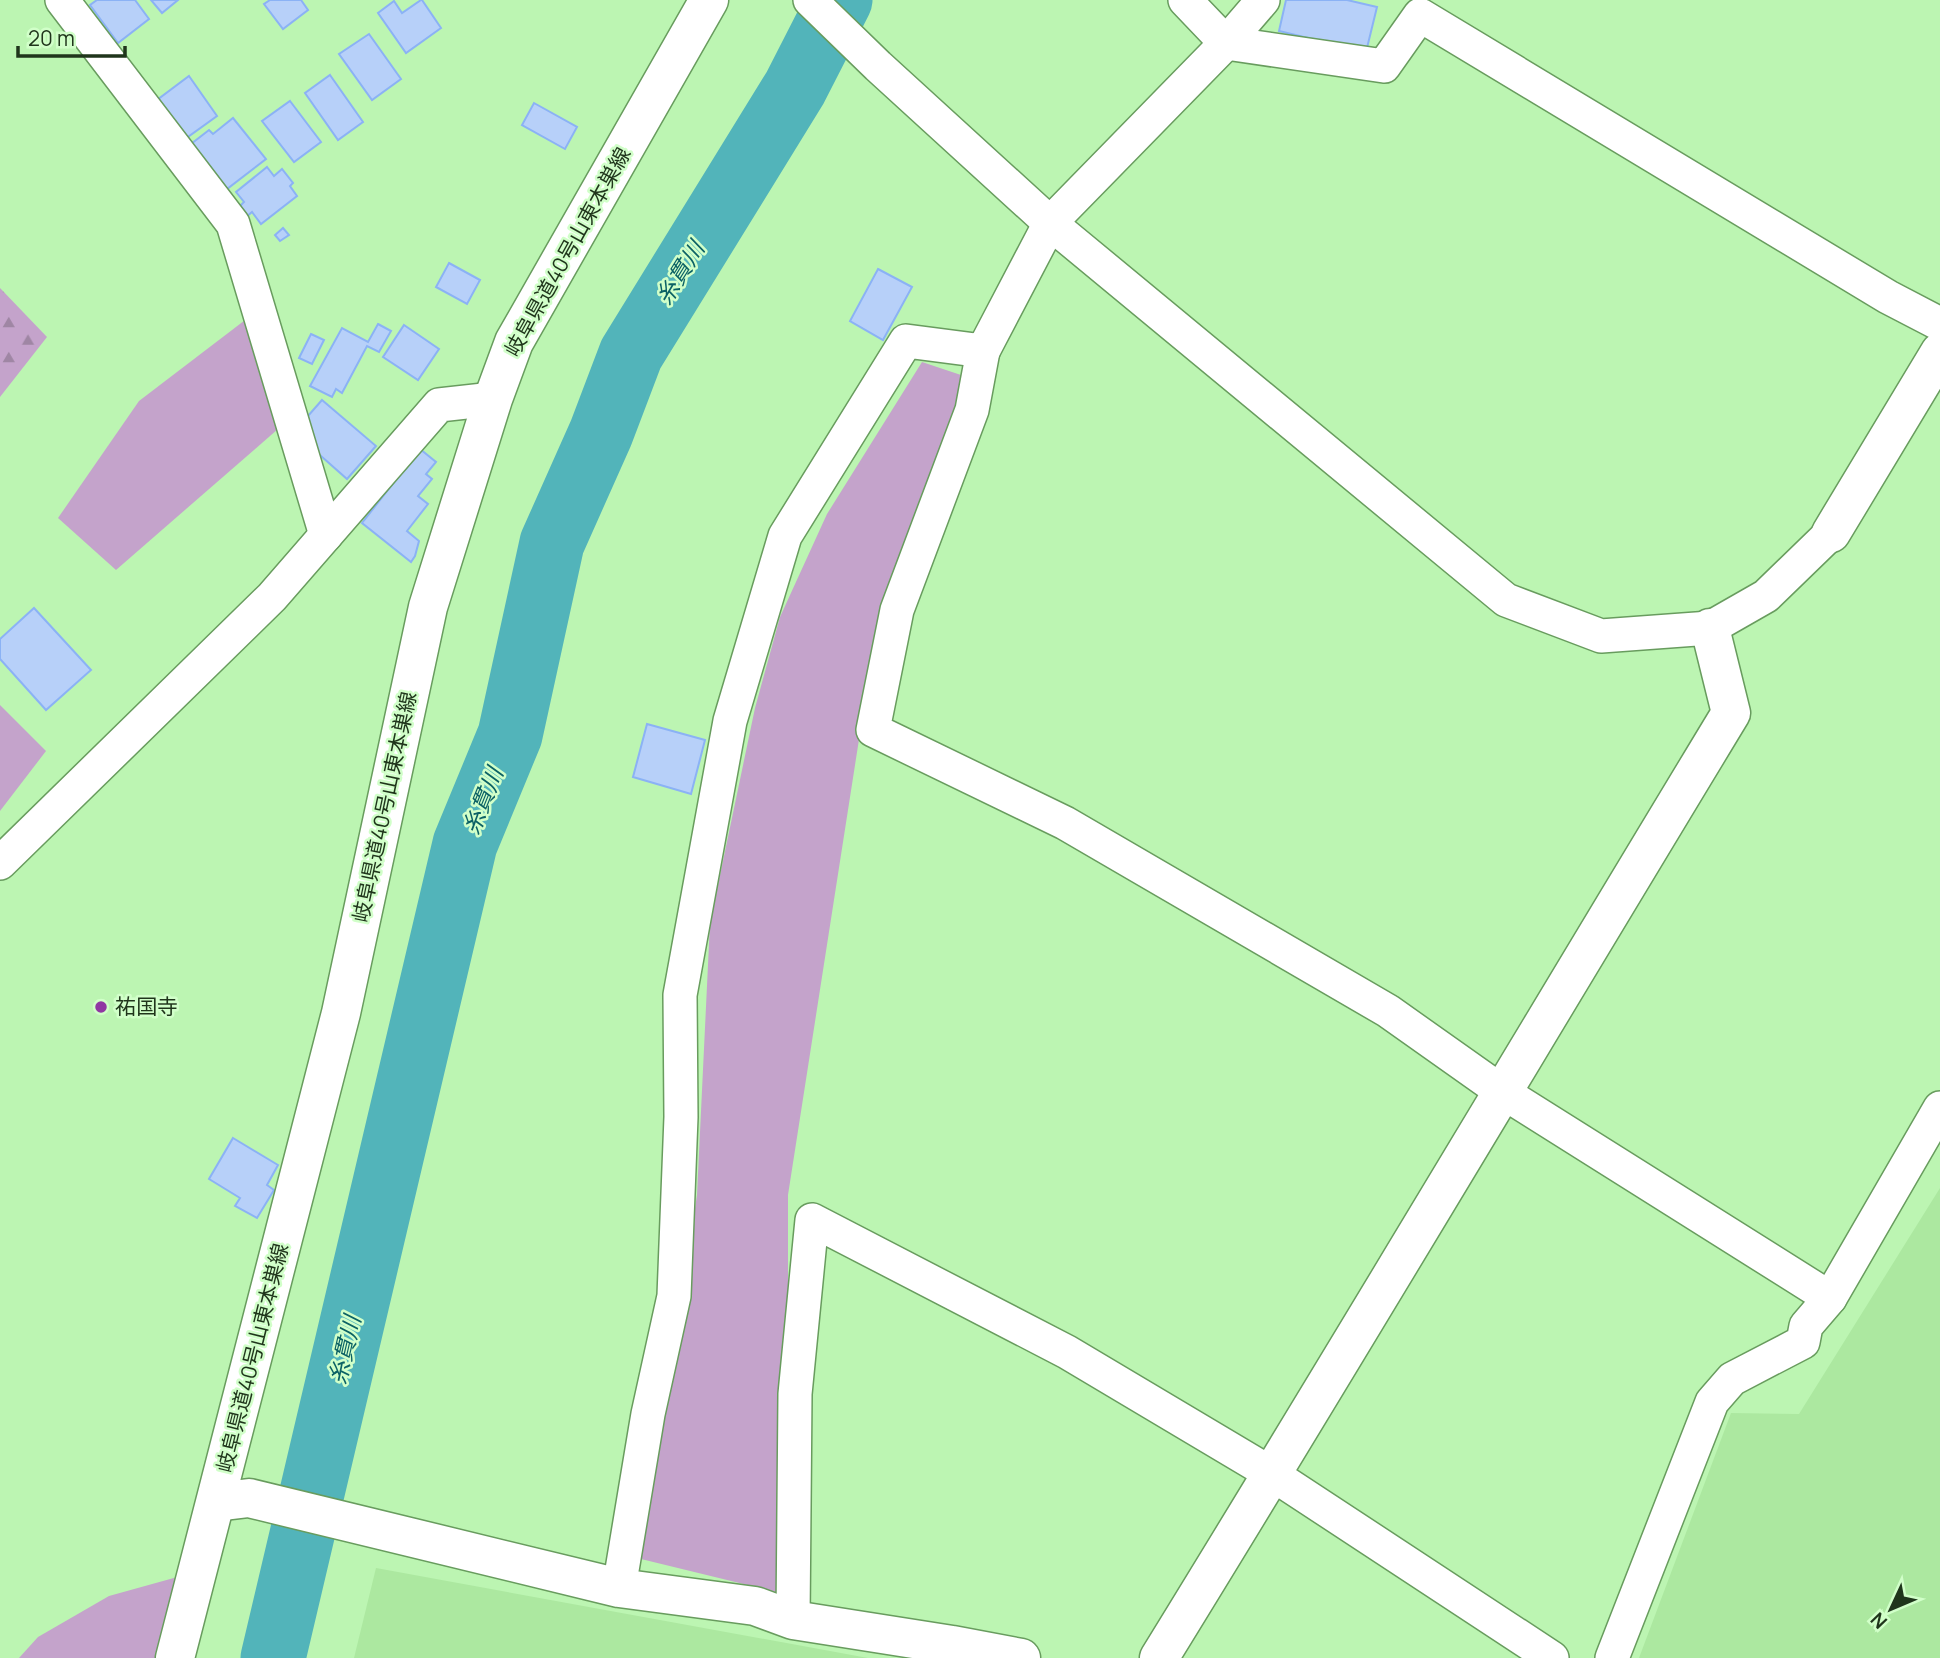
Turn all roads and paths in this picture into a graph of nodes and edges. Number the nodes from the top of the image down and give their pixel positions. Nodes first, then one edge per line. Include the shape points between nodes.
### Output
1 (62, 0) edge
2 (709, 0) edge
3 (810, 0) edge
4 (1185, 0) edge
5 (1263, 0) edge
6 (1226, 43) junction
7 (1050, 223) junction
8 (1940, 324) edge
9 (983, 351) junction
10 (1940, 352) edge
11 (493, 399) junction
12 (1831, 533) joint
13 (326, 536) junction
14 (1710, 628) junction
15 (0, 863) edge
16 (1501, 1091) junction
17 (1940, 1108) edge
18 (1830, 1298) junction
19 (1272, 1474) junction
20 (233, 1500) junction
21 (619, 1588) junction
22 (793, 1620) junction
23 (175, 1658) edge
24 (1021, 1658) edge
25 (1159, 1658) edge
26 (1552, 1658) edge
27 (1612, 1658) edge

1 - 13 street via 233,224
2 - 11 street, 岐阜県道40号山東本巣線 via 514,342
3 - 7 street
4 - 6 street
5 - 6 street
6 - 7 street
6 - 8 street via 1384,66 1420,15
7 - 9 street
7 - 14 street via 1506,600 1601,636
9 - 16 street via 972,410 897,610 873,730 1077,830 1388,1011
9 - 21 street via 906,341 785,536 740,682 680,995 674,1296 648,1415
10 - 12 street
11 - 13 street via 439,405
11 - 20 street, 岐阜県道40号山東本巣線 via 428,607
12 - 14 street via 1766,596
13 - 15 street via 272,597
14 - 16 street via 1731,713
16 - 18 street
16 - 19 street
17 - 18 street
18 - 27 street via 1806,1325 1803,1342 1732,1379 1712,1402
19 - 22 street via 1067,1352 812,1220 795,1394
19 - 25 street
19 - 26 street
20 - 21 street via 354,1523
20 - 23 street, 岐阜県道40号山東本巣線
21 - 22 street via 755,1606
22 - 24 street

